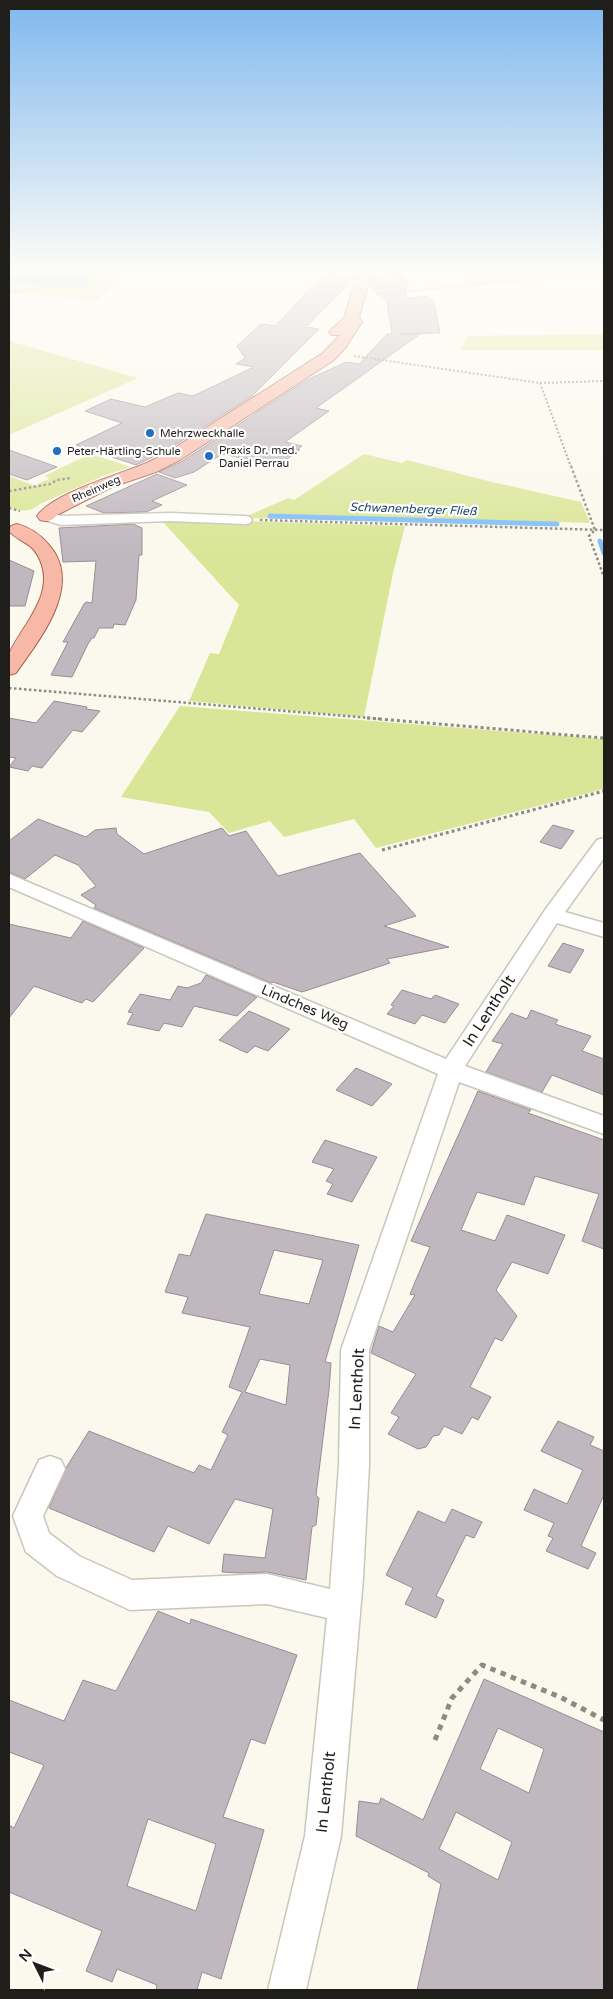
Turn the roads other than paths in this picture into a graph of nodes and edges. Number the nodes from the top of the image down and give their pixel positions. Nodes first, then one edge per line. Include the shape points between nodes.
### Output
1 (309, 363) edge
2 (319, 363) edge
3 (307, 369) junction
4 (46, 516) junction
5 (245, 520) road end
6 (11, 530) edge
7 (9, 669) edge
8 (604, 844) edge
9 (9, 880) edge
10 (552, 915) junction
11 (604, 930) edge
12 (451, 1070) junction
13 (604, 1124) edge
14 (50, 1469) dead end
15 (344, 1607) junction
16 (286, 1990) edge

1 - 3 main road, Rheinweg
2 - 3 main road, Rheinweg
3 - 4 main road, Rheinweg via 146,473 57,514
4 - 5 street via 61,521 170,517
4 - 6 main road, Rheinweg
6 - 7 main road via 34,539 47,555 54,570 54,587 43,616
8 - 10 street, In Lentholt
9 - 12 street, Lindches Weg
10 - 11 street
10 - 12 street, In Lentholt
12 - 13 street, Lindches Weg
12 - 15 street, In Lentholt via 355,1350 354,1465
14 - 15 street via 28,1516 37,1542 68,1566 130,1595 267,1589
15 - 16 street, In Lentholt via 322,1836

